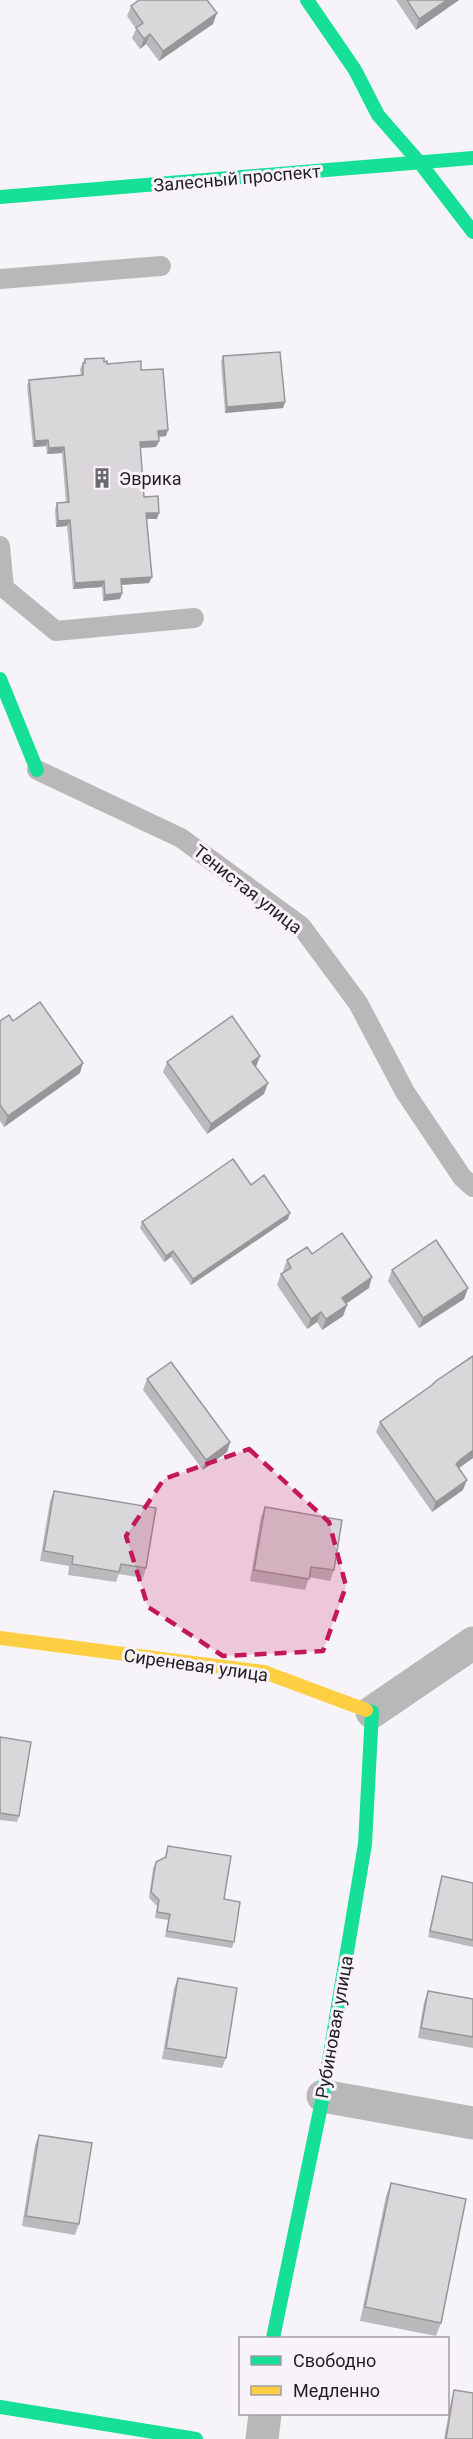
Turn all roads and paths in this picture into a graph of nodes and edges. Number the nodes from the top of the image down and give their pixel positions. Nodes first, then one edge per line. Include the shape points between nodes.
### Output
1 (307, 0) edge
2 (473, 158) edge
3 (420, 163) junction
4 (0, 197) edge
5 (473, 232) edge
6 (161, 266) dead end
7 (0, 279) edge
8 (0, 546) edge
9 (194, 618) dead end
10 (0, 679) edge
11 (37, 770) joint
12 (473, 1187) edge
13 (0, 1638) edge
14 (473, 1643) edge
15 (372, 1712) junction
16 (323, 2096) junction
17 (473, 2123) edge
18 (273, 2337) edge
19 (0, 2407) edge
20 (265, 2415) edge
21 (196, 2439) edge
22 (262, 2439) edge

1 - 3 street via 355,70 378,115
2 - 3 street, Залесный проспект
3 - 4 street, Залесный проспект
3 - 5 street
6 - 7 lane
8 - 9 lane via 4,588 56,631
10 - 11 street, Тенистая улица
11 - 12 lane, Тенистая улица via 181,838 301,926 358,1003 405,1092 462,1177
13 - 15 street, Сиреневая улица via 264,1672
14 - 15 street
15 - 16 street, Рубиновая улица via 365,1844
16 - 17 street
16 - 18 street, Рубиновая улица
19 - 21 street
20 - 22 street

